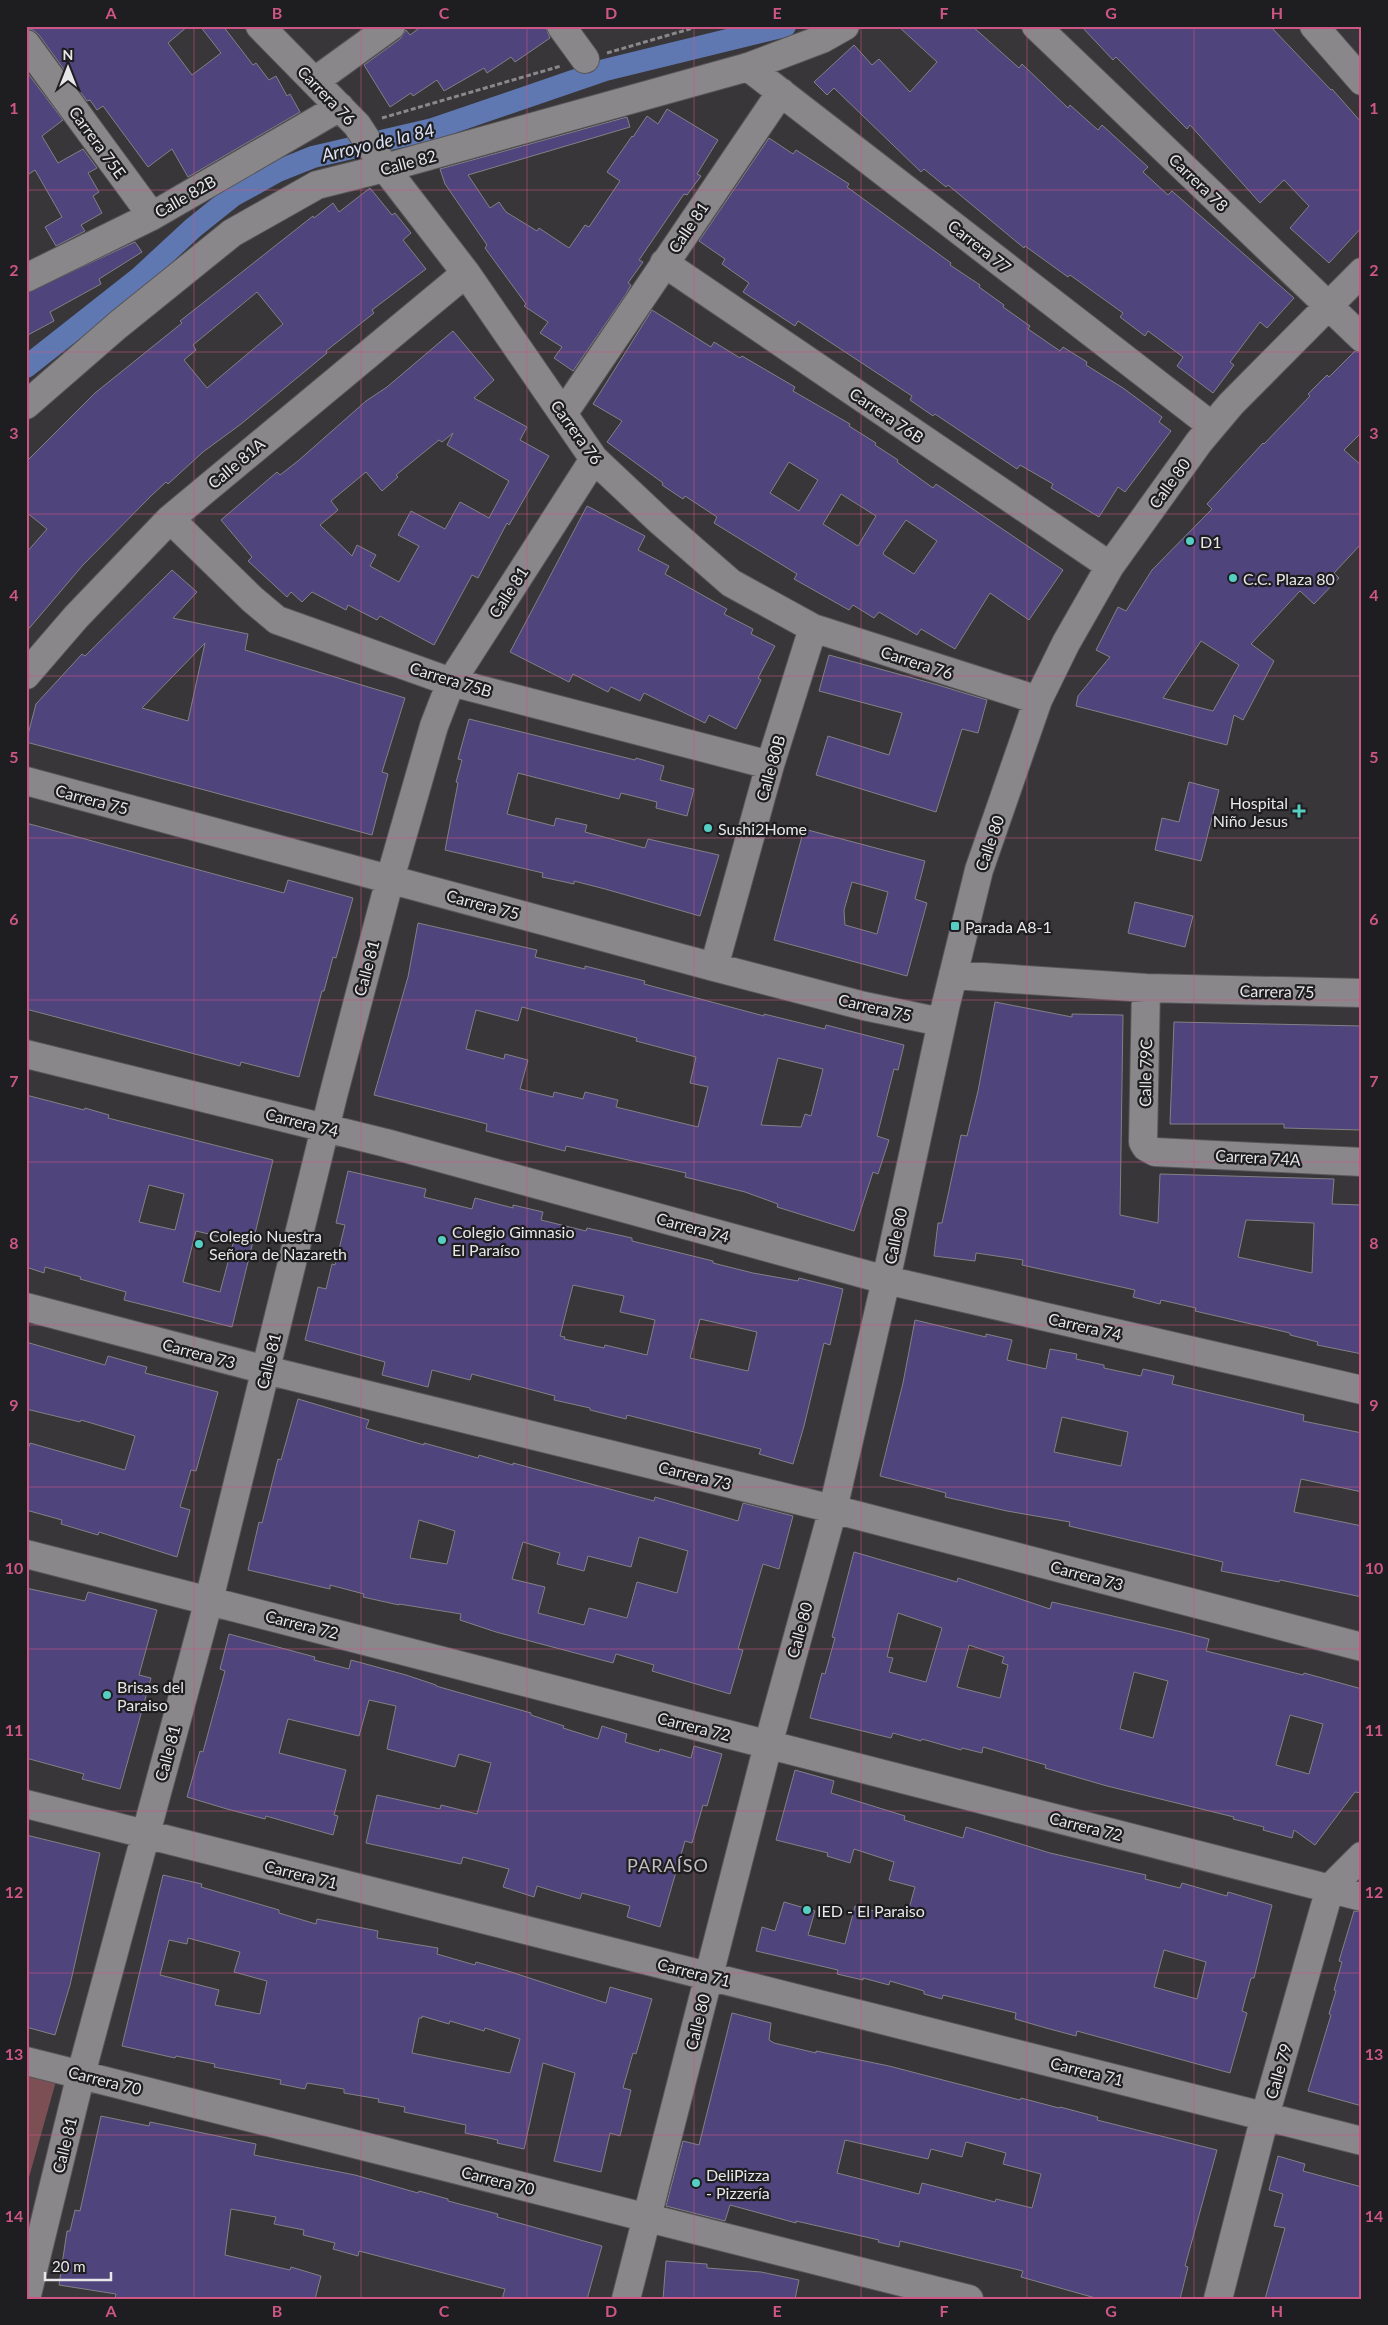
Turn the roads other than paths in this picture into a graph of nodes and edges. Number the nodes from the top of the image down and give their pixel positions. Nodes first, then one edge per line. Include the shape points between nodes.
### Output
1 (260, 26) edge
2 (392, 26) edge
3 (560, 26) edge
4 (845, 26) edge
5 (1036, 26) edge
6 (1314, 26) edge
7 (26, 44) edge
8 (585, 59) road end
9 (748, 66) junction
10 (315, 81) junction
11 (1362, 81) edge
12 (781, 92) junction
13 (349, 116) junction
14 (381, 162) junction
15 (152, 216) junction
16 (664, 263) junction
17 (1362, 272) edge
18 (466, 273) junction
19 (26, 278) edge
20 (1329, 307) junction
21 (1362, 338) edge
22 (26, 405) edge
23 (564, 414) junction
24 (1212, 426) junction
25 (594, 459) junction
26 (170, 519) junction
27 (1110, 566) junction
28 (813, 628) junction
29 (26, 675) edge
30 (450, 682) junction
31 (1038, 700) junction
32 (770, 765) junction
33 (26, 781) edge
34 (390, 879) junction
35 (714, 967) junction
36 (953, 975) junction
37 (1146, 988) junction
38 (1362, 993) edge
39 (941, 1022) junction
40 (26, 1054) edge
41 (326, 1128) junction
42 (1154, 1152) joint
43 (1362, 1162) edge
44 (886, 1280) junction
45 (26, 1307) edge
46 (266, 1370) junction
47 (1362, 1390) edge
48 (833, 1509) junction
49 (26, 1554) edge
50 (209, 1600) junction
51 (1362, 1647) edge
52 (768, 1744) junction
53 (26, 1804) edge
54 (144, 1835) junction
55 (1362, 1856) edge
56 (1330, 1888) junction
57 (1362, 1897) edge
58 (708, 1976) junction
59 (26, 2061) edge
60 (81, 2074) junction
61 (1265, 2116) junction
62 (1362, 2141) edge
63 (647, 2218) junction
64 (26, 2299) edge
65 (626, 2299) edge
66 (969, 2299) edge
67 (1218, 2299) edge

1 - 10 street, Carrera 76
2 - 10 street
3 - 8 street
4 - 9 street, Calle 82 via 822,40
5 - 20 street, Carrera 78
6 - 11 street
7 - 15 street, Carrera 75E
9 - 12 street, Carrera 77
9 - 14 street, Calle 82
10 - 13 street, Carrera 76
12 - 16 street, Calle 81
12 - 24 street, Carrera 77
13 - 14 street, Carrera 76
13 - 15 street, Calle 82B
14 - 18 street, Carrera 76
14 - 22 street, Calle 82 via 317,185 232,233
15 - 19 street, Calle 82B
16 - 23 street, Calle 81
16 - 27 street, Carrera 76B
17 - 20 street, Calle 80
18 - 23 street, Carrera 76
18 - 26 street, Calle 81A
20 - 21 street, Carrera 78
20 - 24 street, Calle 80
23 - 25 street, Carrera 76
24 - 27 street, Calle 80
25 - 28 street, Carrera 76 via 731,583
25 - 30 street, Calle 81
26 - 29 street, Calle 81A via 76,617
26 - 30 street, Carrera 75B via 252,600 277,620
27 - 31 street, Calle 80 via 1066,642
28 - 31 street, Carrera 76
28 - 32 street, Calle 80B
30 - 32 street, Carrera 75B
30 - 34 street, Calle 81
31 - 36 street, Calle 80 via 979,870
32 - 35 street, Calle 80B
33 - 34 street, Carrera 75
34 - 35 street, Carrera 75
34 - 41 street, Calle 81
35 - 39 street, Carrera 75 via 864,1006
36 - 37 street, Carrera 75
36 - 39 street, Calle 80
37 - 38 street, Carrera 75
37 - 42 street, Calle 79C via 1143,1142
39 - 44 street, Calle 80
40 - 41 street, Carrera 74
41 - 44 street, Carrera 74
41 - 46 street, Calle 81
42 - 43 street, Carrera 74A
44 - 47 street, Carrera 74
44 - 48 street, Calle 80
45 - 46 street, Carrera 73
46 - 48 street, Carrera 73
46 - 50 street, Calle 81
48 - 51 street, Carrera 73
48 - 52 street, Calle 80
49 - 50 street, Carrera 72
50 - 52 street, Carrera 72
50 - 54 street, Calle 81
52 - 56 street, Carrera 72
52 - 58 street, Calle 80
53 - 54 street, Carrera 71
54 - 58 street, Carrera 71
54 - 60 street, Calle 81
55 - 56 street, Calle 79
56 - 57 street, Carrera 72
56 - 61 street, Calle 79
58 - 61 street, Carrera 71
58 - 63 street, Calle 80
59 - 60 street, Carrera 70
60 - 63 street, Carrera 70
60 - 64 street, Calle 81
61 - 62 street, Carrera 71
61 - 67 street, Calle 79
63 - 65 street, Calle 80
63 - 66 street, Carrera 70

